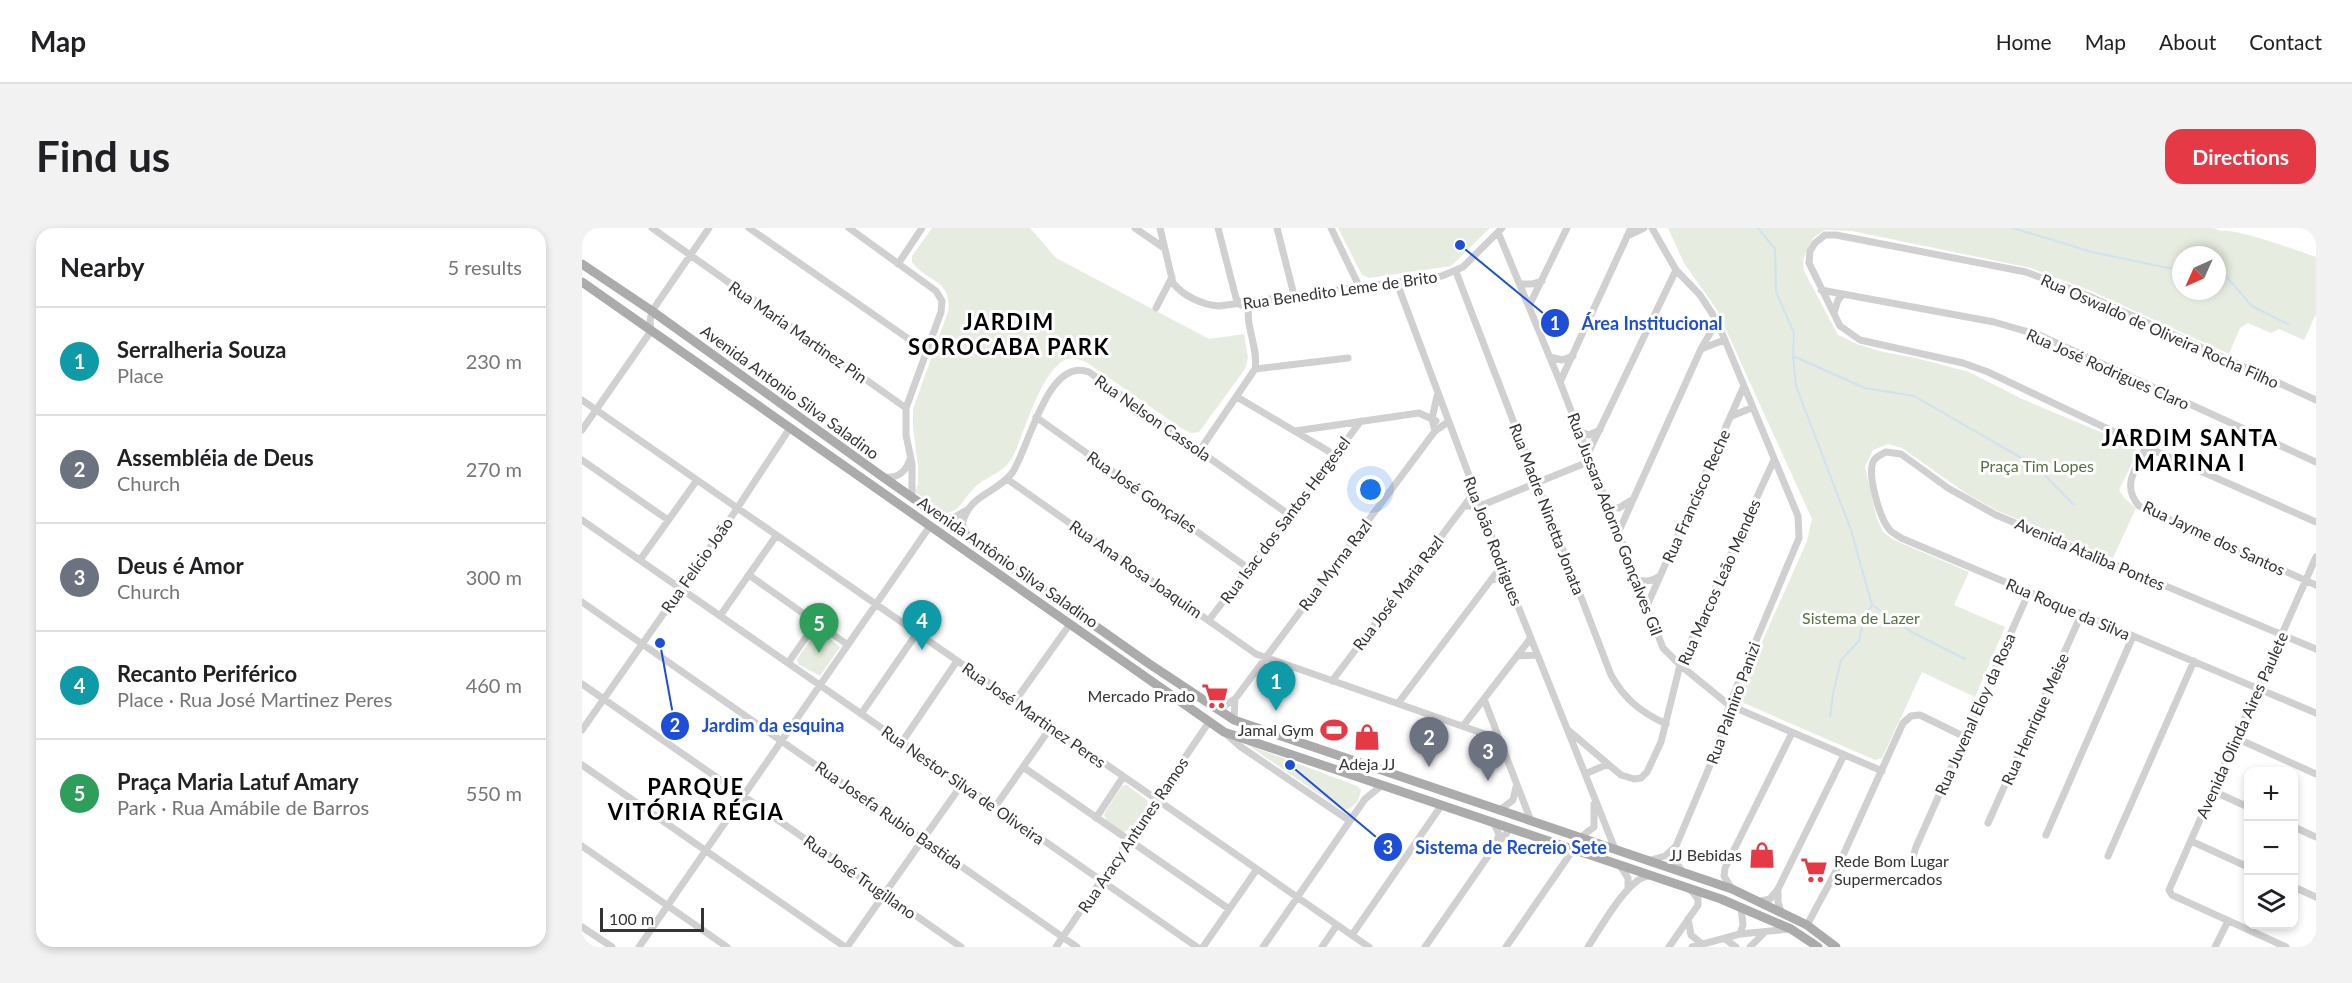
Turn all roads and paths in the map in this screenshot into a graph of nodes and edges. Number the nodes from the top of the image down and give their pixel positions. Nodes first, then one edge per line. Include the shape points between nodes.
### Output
1 (652, 228) edge
2 (709, 228) edge
3 (750, 228) edge
4 (922, 228) edge
5 (1135, 228) edge
6 (1160, 228) edge
7 (1218, 228) edge
8 (1277, 228) edge
9 (1331, 228) edge
10 (1567, 228) edge
11 (1644, 228) edge
12 (1652, 228) edge
13 (852, 229) edge
14 (1144, 230) edge
15 (1500, 230) edge
16 (1629, 232) edge
17 (1164, 248) junction
18 (690, 256) junction
19 (582, 264) edge
20 (898, 264) junction
21 (1676, 270) junction
22 (1456, 272) junction
23 (1172, 277) junction
24 (1542, 281) junction
25 (582, 282) edge
26 (1397, 283) junction
27 (1520, 284) junction
28 (1359, 286) junction
29 (1177, 288) junction
30 (1821, 290) junction
31 (1843, 294) junction
32 (1163, 295) junction
33 (1294, 296) junction
34 (1239, 304) junction
35 (1249, 306) junction
36 (1529, 306) junction
37 (1156, 308) dead end
38 (652, 311) junction
39 (1834, 315) junction
40 (1717, 321) junction
41 (651, 331) junction
42 (1724, 340) junction
43 (1701, 349) junction
44 (926, 351) junction
45 (1573, 356) junction
46 (1550, 357) junction
47 (1348, 358) dead end
48 (1255, 369) junction
49 (1560, 382) junction
50 (1743, 388) junction
51 (1438, 393) junction
52 (1237, 397) junction
53 (582, 400) edge
54 (2316, 400) edge
55 (1436, 402) junction
56 (906, 408) junction
57 (1751, 408) junction
58 (596, 410) junction
59 (1419, 413) junction
60 (1732, 416) junction
61 (1036, 417) junction
62 (1432, 419) junction
63 (1361, 421) junction
64 (1445, 424) junction
65 (790, 428) junction
66 (1311, 428) junction
67 (582, 430) edge
68 (1600, 430) junction
69 (1295, 431) junction
70 (1435, 431) junction
71 (1578, 431) junction
72 (1451, 434) junction
73 (1308, 439) junction
74 (2146, 447) junction
75 (1200, 450) junction
76 (1335, 455) junction
77 (910, 456) junction
78 (856, 458) junction
79 (1588, 458) junction
80 (582, 460) edge
81 (1774, 460) junction
82 (1874, 460) joint
83 (2316, 462) edge
84 (883, 477) junction
85 (1007, 478) junction
86 (697, 480) junction
87 (1773, 482) junction
88 (1538, 483) junction
89 (1474, 492) junction
90 (912, 496) junction
91 (1632, 499) junction
92 (1464, 506) junction
93 (1480, 506) junction
94 (1607, 506) junction
95 (737, 508) junction
96 (969, 509) junction
97 (1288, 514) junction
98 (942, 517) junction
99 (582, 520) edge
100 (668, 520) junction
101 (2316, 522) edge
102 (930, 526) junction
103 (1618, 533) junction
104 (968, 535) junction
105 (776, 536) junction
106 (2316, 557) edge
107 (640, 560) junction
108 (1502, 566) junction
109 (1248, 568) junction
110 (749, 575) junction
111 (1660, 576) junction
112 (1507, 578) junction
113 (1635, 579) junction
114 (1491, 580) junction
115 (2305, 580) junction
116 (2316, 585) edge
117 (680, 588) junction
118 (2029, 592) junction
119 (582, 602) edge
120 (876, 605) junction
121 (1646, 608) junction
122 (2081, 615) junction
123 (720, 616) junction
124 (1209, 620) junction
125 (816, 622) junction
126 (1070, 624) junction
127 (916, 633) junction
128 (2282, 634) junction
129 (2133, 636) junction
130 (1530, 639) junction
131 (642, 643) junction
132 (848, 645) junction
133 (2316, 649) edge
134 (1537, 655) junction
135 (1517, 656) junction
136 (1265, 658) junction
137 (957, 661) junction
138 (2194, 661) junction
139 (788, 663) junction
140 (1680, 665) junction
141 (1332, 681) junction
142 (582, 684) edge
143 (820, 686) junction
144 (2258, 687) junction
145 (604, 699) junction
146 (1235, 699) junction
147 (1484, 699) junction
148 (1015, 701) junction
149 (1399, 702) junction
150 (1729, 705) junction
151 (1214, 708) junction
152 (2316, 713) edge
153 (861, 714) junction
154 (1234, 720) junction
155 (1209, 722) junction
156 (1666, 724) junction
157 (1464, 726) junction
158 (1051, 727) junction
159 (1566, 728) junction
160 (582, 730) edge
161 (1224, 732) junction
162 (1792, 733) junction
163 (1965, 737) junction
164 (2235, 738) junction
165 (1499, 739) junction
166 (783, 741) junction
167 (902, 742) junction
168 (1844, 755) junction
169 (1355, 763) junction
170 (1608, 764) junction
171 (582, 765) edge
172 (1023, 767) junction
173 (1882, 771) junction
174 (1585, 774) junction
175 (2316, 774) edge
176 (1124, 777) junction
177 (1366, 781) junction
178 (1516, 782) junction
179 (962, 784) junction
180 (1381, 786) junction
181 (2213, 791) junction
182 (744, 796) junction
183 (1365, 799) junction
184 (1594, 799) junction
185 (1157, 800) junction
186 (2244, 805) edge
187 (1441, 806) junction
188 (994, 807) junction
189 (1501, 812) junction
190 (1096, 818) junction
191 (1350, 821) junction
192 (1531, 821) junction
193 (1988, 823) dead end
194 (1494, 824) junction
195 (1508, 829) junction
196 (2298, 829) edge
197 (1518, 832) junction
198 (2046, 835) dead end
199 (1581, 837) junction
200 (2316, 837) edge
201 (922, 839) junction
202 (1129, 840) junction
203 (1501, 840) junction
204 (2191, 841) junction
205 (582, 846) edge
206 (1495, 846) junction
207 (1676, 846) junction
208 (1615, 849) junction
209 (1573, 850) junction
210 (707, 851) junction
211 (2108, 856) dead end
212 (1649, 860) junction
213 (1911, 864) dead end
214 (2244, 865) edge
215 (1621, 866) junction
216 (1257, 869) junction
217 (1683, 873) junction
218 (1648, 876) junction
219 (1102, 881) junction
220 (1628, 889) junction
221 (1778, 889) junction
222 (2298, 889) edge
223 (1691, 890) junction
224 (1734, 890) junction
225 (885, 894) junction
226 (2316, 897) edge
227 (1297, 898) junction
228 (1761, 901) junction
229 (669, 906) junction
230 (1742, 907) junction
231 (1229, 909) junction
232 (1781, 911) junction
233 (1688, 920) junction
234 (2228, 921) junction
235 (1337, 925) junction
236 (1807, 925) junction
237 (582, 927) edge
238 (1791, 929) junction
239 (1767, 931) junction
240 (1740, 934) junction
241 (1352, 935) junction
242 (1063, 937) junction
243 (1725, 939) junction
244 (1702, 944) junction
245 (2281, 946) edge
246 (612, 947) edge
247 (639, 947) edge
248 (727, 947) edge
249 (846, 947) edge
250 (961, 947) edge
251 (1056, 947) edge
252 (1077, 947) edge
253 (1197, 947) edge
254 (1203, 947) edge
255 (1263, 947) edge
256 (1322, 947) edge
257 (1369, 947) edge
258 (1425, 947) edge
259 (1506, 947) edge
260 (1588, 947) edge
261 (1669, 947) edge
262 (1692, 947) edge
263 (1736, 947) edge
264 (1750, 947) edge
265 (1818, 947) edge
266 (1836, 947) edge
267 (2215, 947) edge

1 - 18 street, Rua Maria Martinez Pin
2 - 18 street
3 - 44 street
4 - 20 street
5 - 14 street
6 - 17 street
7 - 34 street
8 - 33 street
9 - 28 street
10 - 24 street
11 - 16 street
12 - 21 street
13 - 20 street
14 - 17 street
15 - 22 street, Rua Benedito Leme de Brito
15 - 27 street, Rua Jussara Adorno Gonçalves Gil
16 - 45 street
17 - 23 street
18 - 38 street
18 - 56 street, Rua Maria Martinez Pin
19 - 38 main road, Avenida Antonio Silva Saladino
20 - 44 street via 936,291 942,301
21 - 40 street via 1700,295
21 - 68 street
22 - 26 street, Rua Benedito Leme de Brito
22 - 88 street, Rua Madre Ninetta Jonata
23 - 29 street
23 - 32 street
24 - 27 street
24 - 36 street
25 - 41 main road
26 - 28 street, Rua Benedito Leme de Brito
26 - 51 street, Rua João Rodrigues
27 - 36 street, Rua Jussara Adorno Gonçalves Gil
28 - 33 street, Rua Benedito Leme de Brito
29 - 32 street
29 - 34 street, Rua Benedito Leme de Brito via 1210,306
30 - 31 street, Rua José Rodrigues Claro
30 - 39 street
30 - 54 street, Rua Oswaldo de Oliveira Rocha Filho via 1809,263 1810,251 1825,235 2026,272 2089,296
31 - 39 street
31 - 83 street, Rua José Rodrigues Claro via 1994,322 2039,335
32 - 37 street
33 - 35 street, Rua Benedito Leme de Brito
34 - 35 street, Rua Benedito Leme de Brito
35 - 48 street via 1257,356
36 - 46 street, Rua Jussara Adorno Gonçalves Gil
38 - 41 street
38 - 78 main road, Avenida Antonio Silva Saladino
39 - 74 street via 1840,326 1860,340 1963,363
40 - 42 street
40 - 43 street
41 - 58 street
41 - 65 main road, Avenida Antônio Silva Saladino
42 - 43 street
42 - 50 street
43 - 91 street
44 - 56 street
45 - 46 street via 1562,360
45 - 49 street
46 - 49 street, Rua Jussara Adorno Gonçalves Gil
47 - 48 street
48 - 52 street
49 - 71 street, Rua Jussara Adorno Gonçalves Gil
50 - 57 street
50 - 60 street, Rua Francisco Reche
51 - 55 street
51 - 64 street, Rua João Rodrigues
52 - 69 street
52 - 75 street
53 - 58 street, Rua José Martinez Peres
55 - 59 street
55 - 62 street
56 - 77 street
57 - 60 street, Rua Francisco Reche
57 - 81 street
58 - 67 street
58 - 86 street, Rua José Martinez Peres
59 - 62 street
59 - 63 street
60 - 111 street, Rua Francisco Reche
61 - 75 street, Rua Nelson Cassola via 1062,376 1082,369
61 - 85 street, Rua Nelson Cassola
61 - 109 street, Rua José Gonçales
62 - 64 street
62 - 70 street
63 - 66 street
63 - 76 street, Rua Isac dos Santos Hergesel
64 - 70 street, Rua Myrna Razl
64 - 72 street, Rua João Rodrigues
65 - 78 main road via 804,427
65 - 95 street, Rua Felício João
65 - 102 main road, Avenida Antônio Silva Saladino
66 - 69 street
66 - 73 street
68 - 71 street via 1588,435
68 - 79 street
69 - 73 street
70 - 72 street
70 - 136 street, Rua Myrna Razl
71 - 79 street, Rua Jussara Adorno Gonçalves Gil
72 - 89 street, Rua João Rodrigues
73 - 76 street
74 - 101 street
74 - 115 street, Rua Jayme dos Santos via 2129,482 2131,496 2139,506
75 - 97 street, Rua Nelson Cassola
76 - 97 street, Rua Isac dos Santos Hergesel
77 - 84 street via 901,473
77 - 90 street
78 - 84 main road, Avenida Antonio Silva Saladino
79 - 88 street via 1583,464
79 - 94 street, Rua Jussara Adorno Gonçalves Gil
80 - 100 street
81 - 87 street, Rua Marcos Leão Mendes
81 - 87 street
82 - 118 street, Rua Roque da Silva via 1872,481 1890,531
82 - 128 street, Avenida Ataliba Pontes via 1886,452 1901,454 1948,488 1996,514
84 - 90 main road, Avenida Antonio Silva Saladino
85 - 96 street, Rua Nelson Cassola
85 - 124 street, Rua Ana Rosa Joaquim
86 - 95 street, Rua José Martinez Peres
86 - 100 street
87 - 140 street, Rua Marcos Leão Mendes
87 - 150 street, Rua Palmiro Panizi via 1798,516 1799,538
88 - 93 street
88 - 156 street, Rua Madre Ninetta Jonata via 1611,675 1633,705
89 - 92 street, Rua José Maria Razl
89 - 93 street, Rua João Rodrigues
90 - 98 main road, Avenida Antônio Silva Saladino
91 - 94 street via 1619,508
91 - 103 street
92 - 93 street
92 - 141 street, Rua José Maria Razl
93 - 108 street, Rua João Rodrigues
94 - 103 street, Rua Jussara Adorno Gonçalves Gil
95 - 105 street, Rua José Martinez Peres
95 - 117 street, Rua Felício João
96 - 98 street, Rua Nelson Cassola via 957,516
96 - 104 street via 963,524
97 - 109 street, Rua Isac dos Santos Hergesel
98 - 104 main road, Avenida Antônio Silva Saladino
99 - 107 street, Rua Nestor Silva de Oliveira
100 - 107 street
102 - 120 street
102 - 126 main road, Avenida Antônio Silva Saladino
103 - 113 street, Rua Jussara Adorno Gonçalves Gil
104 - 151 main road, Avenida Antônio Silva Saladino
105 - 110 street
105 - 120 street, Rua José Martinez Peres
106 - 115 street, Avenida Olinda Aires Paulete
107 - 117 street, Rua Nestor Silva de Oliveira
108 - 112 street, Rua João Rodrigues
108 - 114 street
109 - 124 street, Rua Isac dos Santos Hergesel
110 - 123 street
110 - 125 street
111 - 113 street, Rua Francisco Reche via 1653,581
111 - 121 street, Rua Francisco Reche
112 - 114 street
112 - 130 street, Rua João Rodrigues
113 - 121 street, Rua Jussara Adorno Gonçalves Gil
114 - 149 street
115 - 116 street, Rua Jayme dos Santos
115 - 128 street, Avenida Olinda Aires Paulete
117 - 123 street, Rua Nestor Silva de Oliveira
117 - 131 street, Rua Felício João
118 - 122 street, Rua Roque da Silva
118 - 163 street, Rua Juvenal Eloy da Rosa
119 - 131 street, Rua Josefa Rubio Bastida
120 - 127 street, Rua José Martinez Peres
120 - 132 street
121 - 140 street, Rua Jussara Adorno Gonçalves Gil via 1663,648
122 - 129 street, Rua Roque da Silva
122 - 193 street, Rua Henrique Meise
123 - 139 street, Rua Nestor Silva de Oliveira
124 - 136 street, Rua Ana Rosa Joaquim
125 - 132 street
125 - 139 street
126 - 148 street
126 - 155 main road, Avenida Antônio Silva Saladino
127 - 137 street, Rua José Martinez Peres
127 - 153 street
128 - 133 street, Avenida Ataliba Pontes
128 - 144 street, Avenida Olinda Aires Paulete
129 - 138 street, Rua Roque da Silva
129 - 198 street
130 - 134 street, Rua João Rodrigues
130 - 135 street
131 - 145 street, Rua Felício João
131 - 166 street, Rua Josefa Rubio Bastida
132 - 143 street
134 - 135 street
134 - 159 street, Rua João Rodrigues
135 - 147 street
136 - 141 street, Rua Ana Rosa Joaquim
136 - 146 street, Rua Myrna Razl
137 - 148 street, Rua José Martinez Peres
137 - 167 street
138 - 144 street, Rua Roque da Silva
138 - 211 street
139 - 143 street, Rua Nestor Silva de Oliveira
140 - 150 street, Rua Jussara Adorno Gonçalves Gil
140 - 156 street, Rua Marcos Leão Mendes
141 - 149 street, Rua Ana Rosa Joaquim
142 - 145 street, Rua José Trugillano
143 - 153 street, Rua Nestor Silva de Oliveira
143 - 166 street
144 - 152 street, Rua Roque da Silva
144 - 164 street, Avenida Olinda Aires Paulete
145 - 160 street, Rua Felício João
145 - 182 street, Rua José Trugillano
146 - 151 street
146 - 154 street
147 - 157 street
147 - 165 street
148 - 158 street, Rua José Martinez Peres
149 - 157 street, Rua Ana Rosa Joaquim
150 - 162 street, Rua Jussara Adorno Gonçalves Gil
150 - 207 street, Rua Palmiro Panizi via 1719,744
151 - 154 main road, Avenida Antônio Silva Saladino
153 - 167 street, Rua Nestor Silva de Oliveira
154 - 169 main road, Avenida Antônio Silva Saladino
155 - 161 main road, Avenida Antônio Silva Saladino
155 - 185 street, Rua Aracy Antunes Ramos
156 - 170 street, Rua Marcos Leão Mendes via 1656,756 1641,778 1628,778
157 - 165 street, Rua Ana Rosa Joaquim
158 - 172 street
158 - 176 street, Rua José Martinez Peres
159 - 170 street, Rua Marcos Leão Mendes
159 - 174 street, Rua João Rodrigues
161 - 177 main road, Avenida Antônio Silva Saladino
161 - 191 street
162 - 168 street, Rua Jussara Adorno Gonçalves Gil
162 - 224 street via 1725,868 1724,876
163 - 173 street via 1920,715 1911,716 1903,723
163 - 213 street, Rua Juvenal Eloy da Rosa
164 - 175 street
164 - 181 street, Avenida Olinda Aires Paulete
165 - 178 street
166 - 182 street
166 - 201 street, Rua Josefa Rubio Bastida
167 - 179 street, Rua Nestor Silva de Oliveira
168 - 173 street, Rua Jussara Adorno Gonçalves Gil
168 - 221 street
169 - 177 main road via 1366,773
169 - 189 main road, Avenida Antônio Silva Saladino
170 - 174 street
171 - 210 street
172 - 188 street
172 - 190 street
173 - 236 street
174 - 184 street, Rua João Rodrigues
176 - 185 street, Rua José Martinez Peres
176 - 190 street
177 - 180 main road
177 - 183 street
178 - 189 street via 1514,800
178 - 192 street
179 - 188 street, Rua Nestor Silva de Oliveira
179 - 201 street
180 - 183 street
180 - 187 main road
181 - 186 street
181 - 204 street, Avenida Olinda Aires Paulete
182 - 210 street
182 - 225 street, Rua José Trugillano
183 - 191 street
184 - 199 street, Rua João Rodrigues via 1594,827
184 - 208 street, Rua João Rodrigues
185 - 202 street, Rua Aracy Antunes Ramos
185 - 216 street, Rua José Martinez Peres
187 - 194 main road
187 - 241 street
188 - 219 street, Rua Nestor Silva de Oliveira
189 - 192 main road
189 - 195 main road
190 - 202 street
191 - 227 street
192 - 199 main road
194 - 195 main road
194 - 206 street via 1499,834
195 - 197 main road
195 - 203 street
196 - 200 street
197 - 203 street
197 - 209 main road
199 - 208 main road
201 - 225 street
201 - 242 street, Rua Josefa Rubio Bastida
202 - 219 street, Rua Aracy Antunes Ramos
202 - 231 street
203 - 206 street
204 - 214 street
204 - 234 street, Avenida Olinda Aires Paulete via 2170,892
205 - 229 street
206 - 258 street
207 - 212 street via 1665,856
207 - 217 street via 1675,861
208 - 212 main road
209 - 212 main road via 1586,844 1635,860
209 - 215 main road
209 - 259 street
210 - 229 street
210 - 249 street
212 - 217 main road
215 - 218 main road
215 - 220 street via 1628,878
216 - 227 street, Rua José Martinez Peres
216 - 231 street
217 - 224 main road
218 - 220 street
218 - 223 main road
219 - 242 street, Rua Aracy Antunes Ramos
219 - 253 street, Rua Nestor Silva de Oliveira
220 - 260 street
221 - 228 street via 1770,899
221 - 232 street
222 - 226 street
223 - 230 main road
223 - 233 street via 1698,902
224 - 228 main road
224 - 230 main road
225 - 249 street
225 - 250 street, Rua José Trugillano
227 - 235 street, Rua José Martinez Peres
227 - 255 street
228 - 232 main road
229 - 247 street
229 - 248 street
230 - 238 main road
230 - 240 street
231 - 254 street
232 - 236 main road
233 - 244 street via 1691,935
233 - 261 street
234 - 245 street
234 - 267 street
235 - 241 street, Rua José Martinez Peres
235 - 256 street
236 - 266 main road
237 - 246 street
238 - 239 street
238 - 265 main road
239 - 240 street
239 - 264 street
240 - 243 street
241 - 257 street, Rua José Martinez Peres
242 - 251 street, Rua Aracy Antunes Ramos
242 - 252 street, Rua Josefa Rubio Bastida
243 - 244 street
243 - 263 street
244 - 262 street

